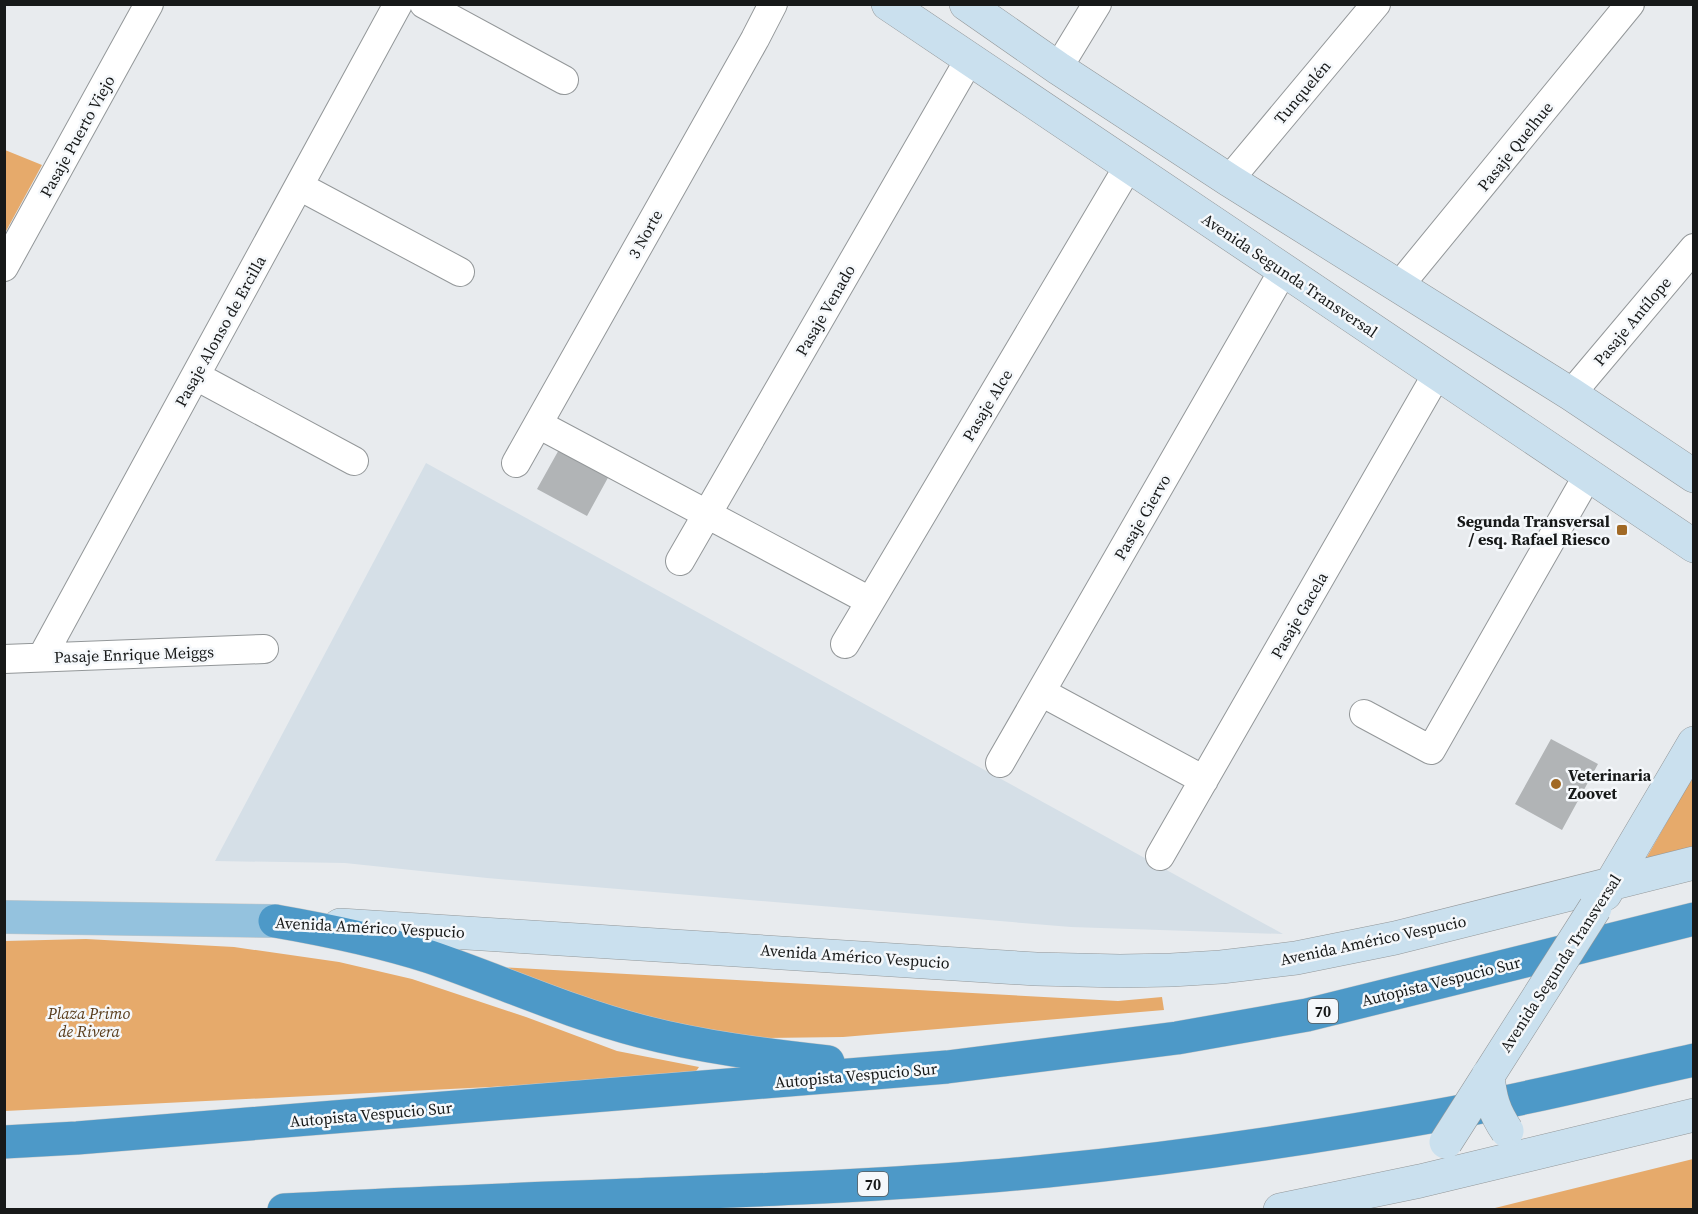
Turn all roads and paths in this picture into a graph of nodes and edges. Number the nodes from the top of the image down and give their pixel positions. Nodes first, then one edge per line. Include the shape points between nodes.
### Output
1 (149, 4) edge
2 (398, 4) edge
3 (424, 4) edge
4 (773, 4) edge
5 (888, 4) edge
6 (966, 4) edge
7 (1097, 4) edge
8 (1376, 4) edge
9 (1630, 4) edge
10 (969, 60) junction
11 (1058, 68) junction
12 (564, 80) dead end
13 (1128, 166) junction
14 (1229, 180) junction
15 (299, 186) junction
16 (1694, 248) edge
17 (4, 267) edge
18 (1283, 270) junction
19 (460, 272) dead end
20 (1399, 286) junction
21 (1437, 374) junction
22 (195, 376) junction
23 (1571, 394) junction
24 (538, 423) junction
25 (354, 461) dead end
26 (516, 463) dead end
27 (1588, 475) junction
28 (1694, 476) edge
29 (708, 514) junction
30 (1694, 546) edge
31 (680, 561) dead end
32 (870, 601) junction
33 (845, 644) dead end
34 (264, 650) dead end
35 (42, 657) junction
36 (4, 659) edge
37 (1041, 692) junction
38 (1364, 714) dead end
39 (1694, 743) edge
40 (1000, 763) dead end
41 (1204, 780) junction
42 (1160, 856) dead end
43 (1694, 863) edge
44 (1604, 896) junction
45 (4, 917) edge
46 (1694, 919) edge
47 (275, 921) junction
48 (1694, 1060) edge
49 (946, 1067) junction
50 (1488, 1075) junction
51 (1694, 1115) edge
52 (4, 1142) edge
53 (1537, 1152) junction
54 (1420, 1181) junction
55 (433, 1202) junction
56 (284, 1209) edge
57 (389, 1209) edge
58 (1280, 1209) edge
59 (1404, 1209) edge

1 - 17 street, Pasaje Puerto Viejo
2 - 15 street, Pasaje Alonso de Ercilla
3 - 12 street
4 - 24 street, 3 Norte
5 - 10 main road, Avenida Segunda Transversal
6 - 11 main road
7 - 11 street
8 - 14 street, Tunquelén
9 - 20 street, Pasaje Quelhue
10 - 13 main road, Avenida Segunda Transversal
10 - 29 street, Pasaje Venado
11 - 14 main road
13 - 18 main road, Avenida Segunda Transversal
13 - 32 street, Pasaje Alce
14 - 20 main road
15 - 19 street
15 - 22 street, Pasaje Alonso de Ercilla
16 - 23 street, Pasaje Antílope
18 - 21 main road, Avenida Segunda Transversal
18 - 37 street, Pasaje Ciervo
20 - 23 main road
21 - 27 main road, Avenida Segunda Transversal
21 - 41 street, Pasaje Gacela
22 - 25 street
22 - 35 street, Pasaje Alonso de Ercilla
23 - 28 main road
24 - 26 street, 3 Norte
24 - 29 street
27 - 30 main road, Avenida Segunda Transversal
27 - 38 street via 1431,750
29 - 31 street, Pasaje Venado
29 - 32 street
32 - 33 street, Pasaje Alce
34 - 35 street, Pasaje Enrique Meiggs
35 - 36 street, Pasaje Enrique Meiggs
37 - 40 street, Pasaje Ciervo
37 - 41 street
39 - 44 main road, Avenida Segunda Transversal
41 - 42 street, Pasaje Gacela
43 - 44 main road, Avenida Américo Vespucio
44 - 47 main road, Avenida Américo Vespucio via 1259,963 1120,971
44 - 50 main road, Avenida Segunda Transversal, bridge
45 - 47 main road, Avenida Américo Vespucio
46 - 49 highway, Autopista Vespucio Sur / 70 via 1307,1015 1177,1038
47 - 49 highway via 374,941 429,957 600,1018 677,1040 833,1063
48 - 55 highway, 70 via 1437,1115 1230,1150 1138,1161 839,1186
49 - 52 highway, Autopista Vespucio Sur / 70
50 - 53 main road, bridge via 1492,1105 1507,1131
50 - 54 main road, Avenida Segunda Transversal, bridge
51 - 53 main road
53 - 54 main road
54 - 58 main road
54 - 59 main road, Avenida Segunda Transversal
55 - 56 highway, 70
55 - 57 highway

